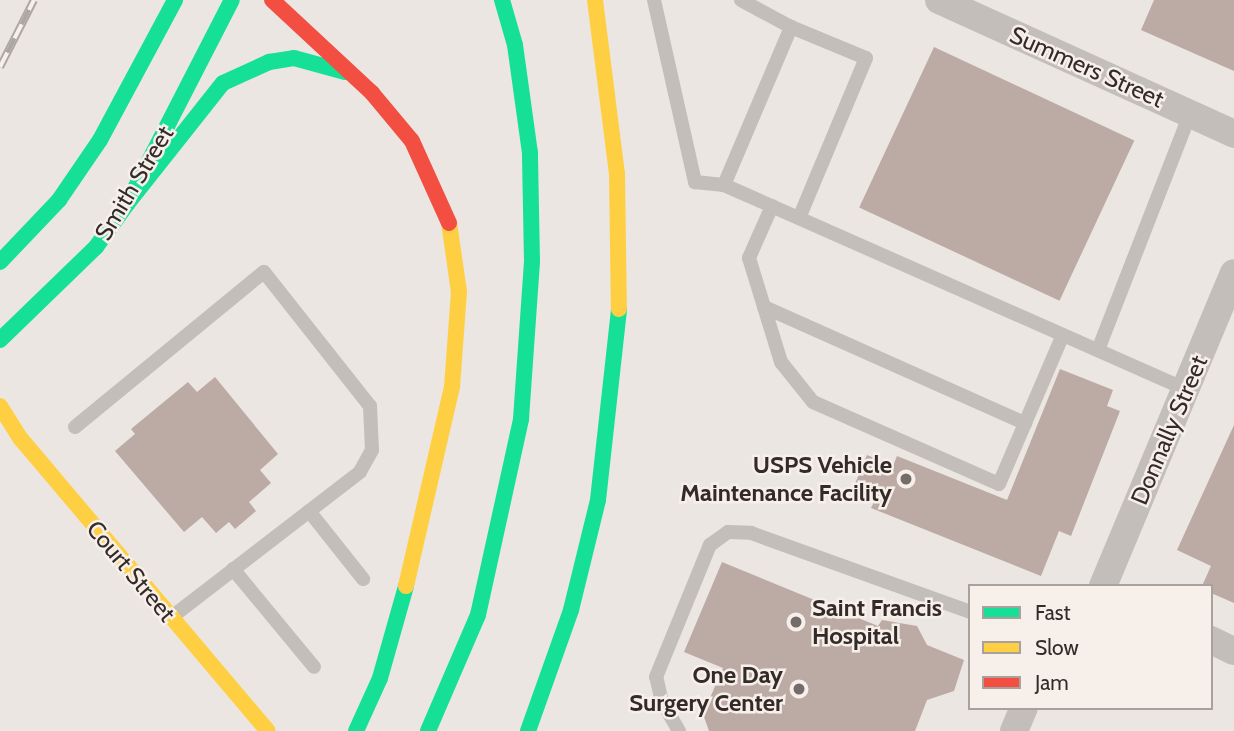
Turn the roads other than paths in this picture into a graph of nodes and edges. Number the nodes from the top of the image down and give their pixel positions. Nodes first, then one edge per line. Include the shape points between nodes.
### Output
1 (175, 0) edge
2 (232, 0) edge
3 (272, 0) edge
4 (502, 0) edge
5 (594, 0) edge
6 (654, 0) edge
7 (741, 0) edge
8 (939, 0) edge
9 (791, 27) junction
10 (354, 76) junction
11 (1190, 114) junction
12 (1234, 134) edge
13 (724, 184) junction
14 (127, 204) junction
15 (772, 206) junction
16 (799, 218) junction
17 (0, 262) edge
18 (1234, 274) edge
19 (764, 307) junction
20 (1063, 335) junction
21 (0, 340) edge
22 (1098, 351) junction
23 (1185, 389) junction
24 (0, 406) edge
25 (1025, 424) junction
26 (75, 427) dead end
27 (309, 511) junction
28 (233, 569) junction
29 (363, 579) dead end
30 (1104, 584) edge
31 (968, 611) edge
32 (171, 618) junction
33 (1213, 641) edge
34 (1234, 651) edge
35 (314, 667) dead end
36 (1023, 710) edge
37 (675, 728) edge
38 (268, 731) edge
39 (356, 731) edge
40 (428, 731) edge
41 (528, 731) edge
42 (1014, 731) edge

1 - 17 main road via 100,140 59,200
2 - 14 main road, Smith Street
3 - 10 main road
4 - 40 main road via 515,45 530,153 532,261 521,419 478,615
5 - 41 main road via 617,174 621,260 616,366 598,499 571,610
6 - 13 lane via 695,182
7 - 9 lane
8 - 11 street, Summers Street
9 - 13 lane
9 - 16 lane via 866,58
10 - 14 main road via 314,59 294,58 269,62 223,83
10 - 39 main road via 412,141 435,182 450,226 459,292 452,387 419,541 380,678
11 - 12 street, Summers Street
11 - 22 lane
13 - 15 lane
14 - 21 main road, Smith Street via 96,247
15 - 16 lane
15 - 19 lane via 750,258
16 - 20 lane
18 - 23 street, Donnally Street
19 - 25 lane
19 - 25 lane via 781,362 813,402 999,484
20 - 22 lane
20 - 25 lane
22 - 23 lane
23 - 30 street, Donnally Street
24 - 32 main road, Court Street
26 - 27 lane via 264,272 370,406 372,450 360,472
27 - 28 lane
27 - 29 lane
28 - 32 lane
28 - 35 lane
31 - 37 lane via 751,533 728,531 710,545 656,677
32 - 38 main road, Court Street
33 - 34 street
36 - 42 street

